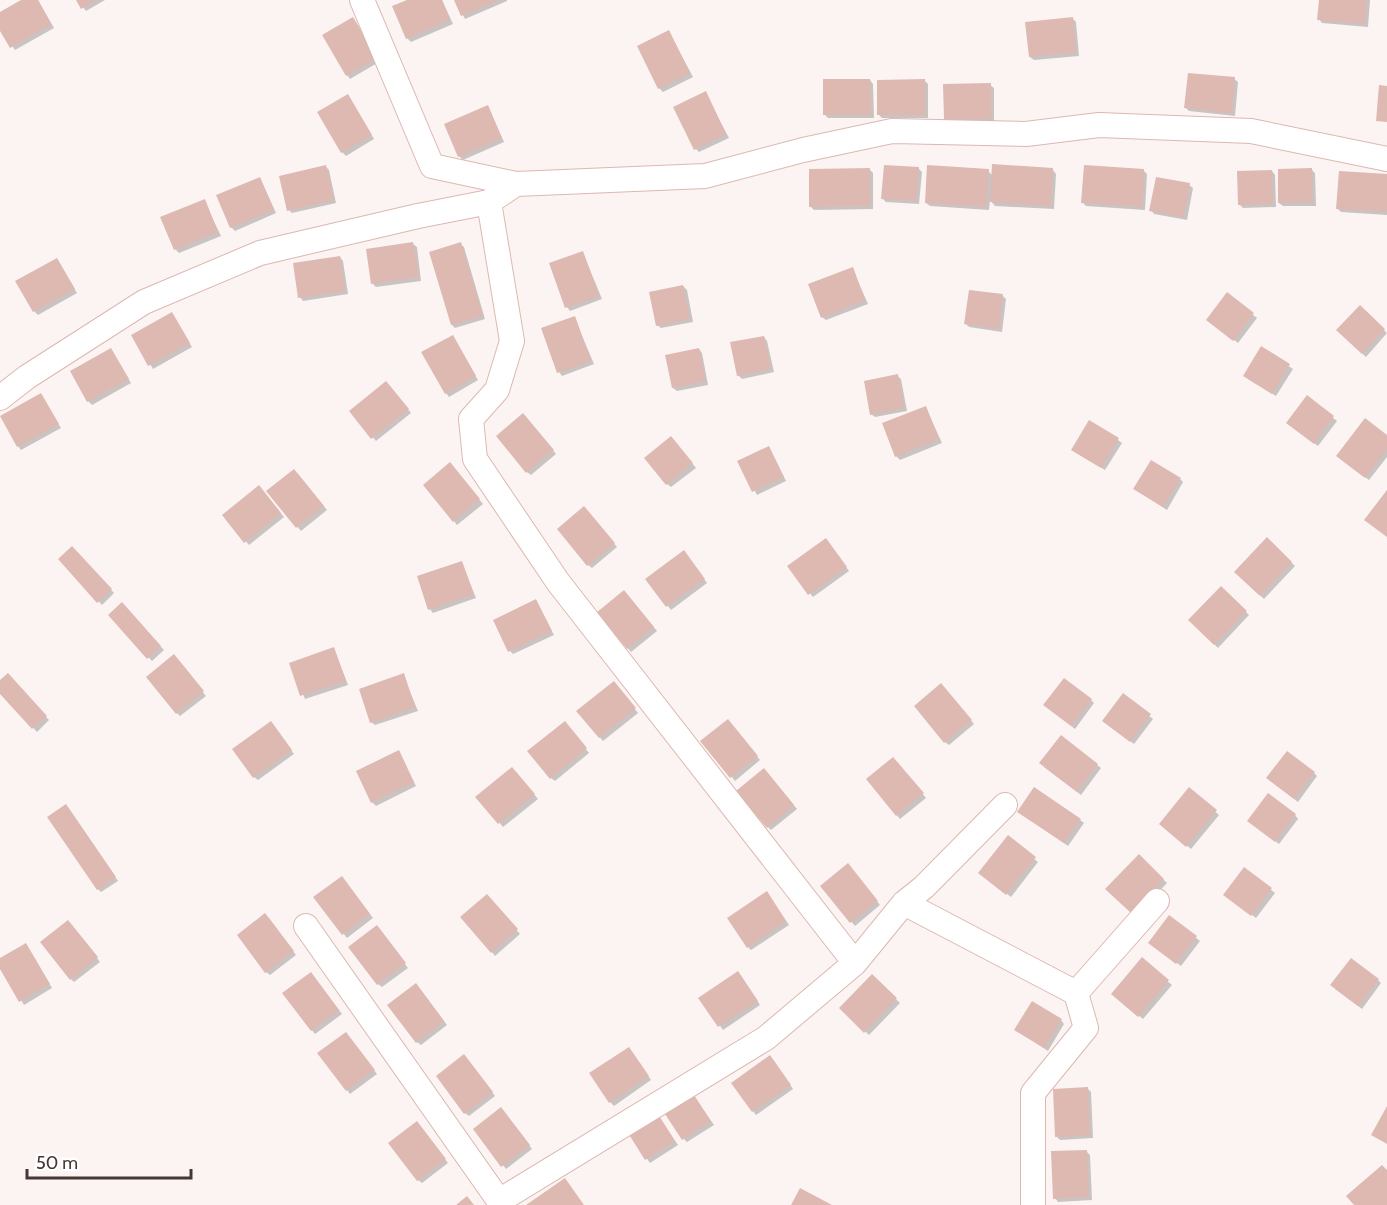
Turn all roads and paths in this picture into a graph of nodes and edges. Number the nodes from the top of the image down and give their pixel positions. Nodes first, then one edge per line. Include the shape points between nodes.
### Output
1 (362, 0) edge
2 (1387, 159) edge
3 (516, 184) junction
4 (489, 202) junction
5 (0, 398) edge
6 (1005, 805) dead end
7 (1157, 901) dead end
8 (904, 903) junction
9 (306, 926) dead end
10 (855, 963) junction
11 (1077, 993) junction
12 (500, 1203) edge
13 (1034, 1205) edge

1 - 3 street via 432,166
2 - 3 street via 1251,131 1099,125 1026,134 892,131 705,176
3 - 4 street
4 - 5 street via 260,253 144,302
4 - 10 street via 512,341 497,390 471,419 475,459 558,582
6 - 8 street
7 - 11 street
8 - 10 street
8 - 11 street
9 - 12 street
10 - 12 street via 766,1038
11 - 13 street via 1086,1028 1033,1093

